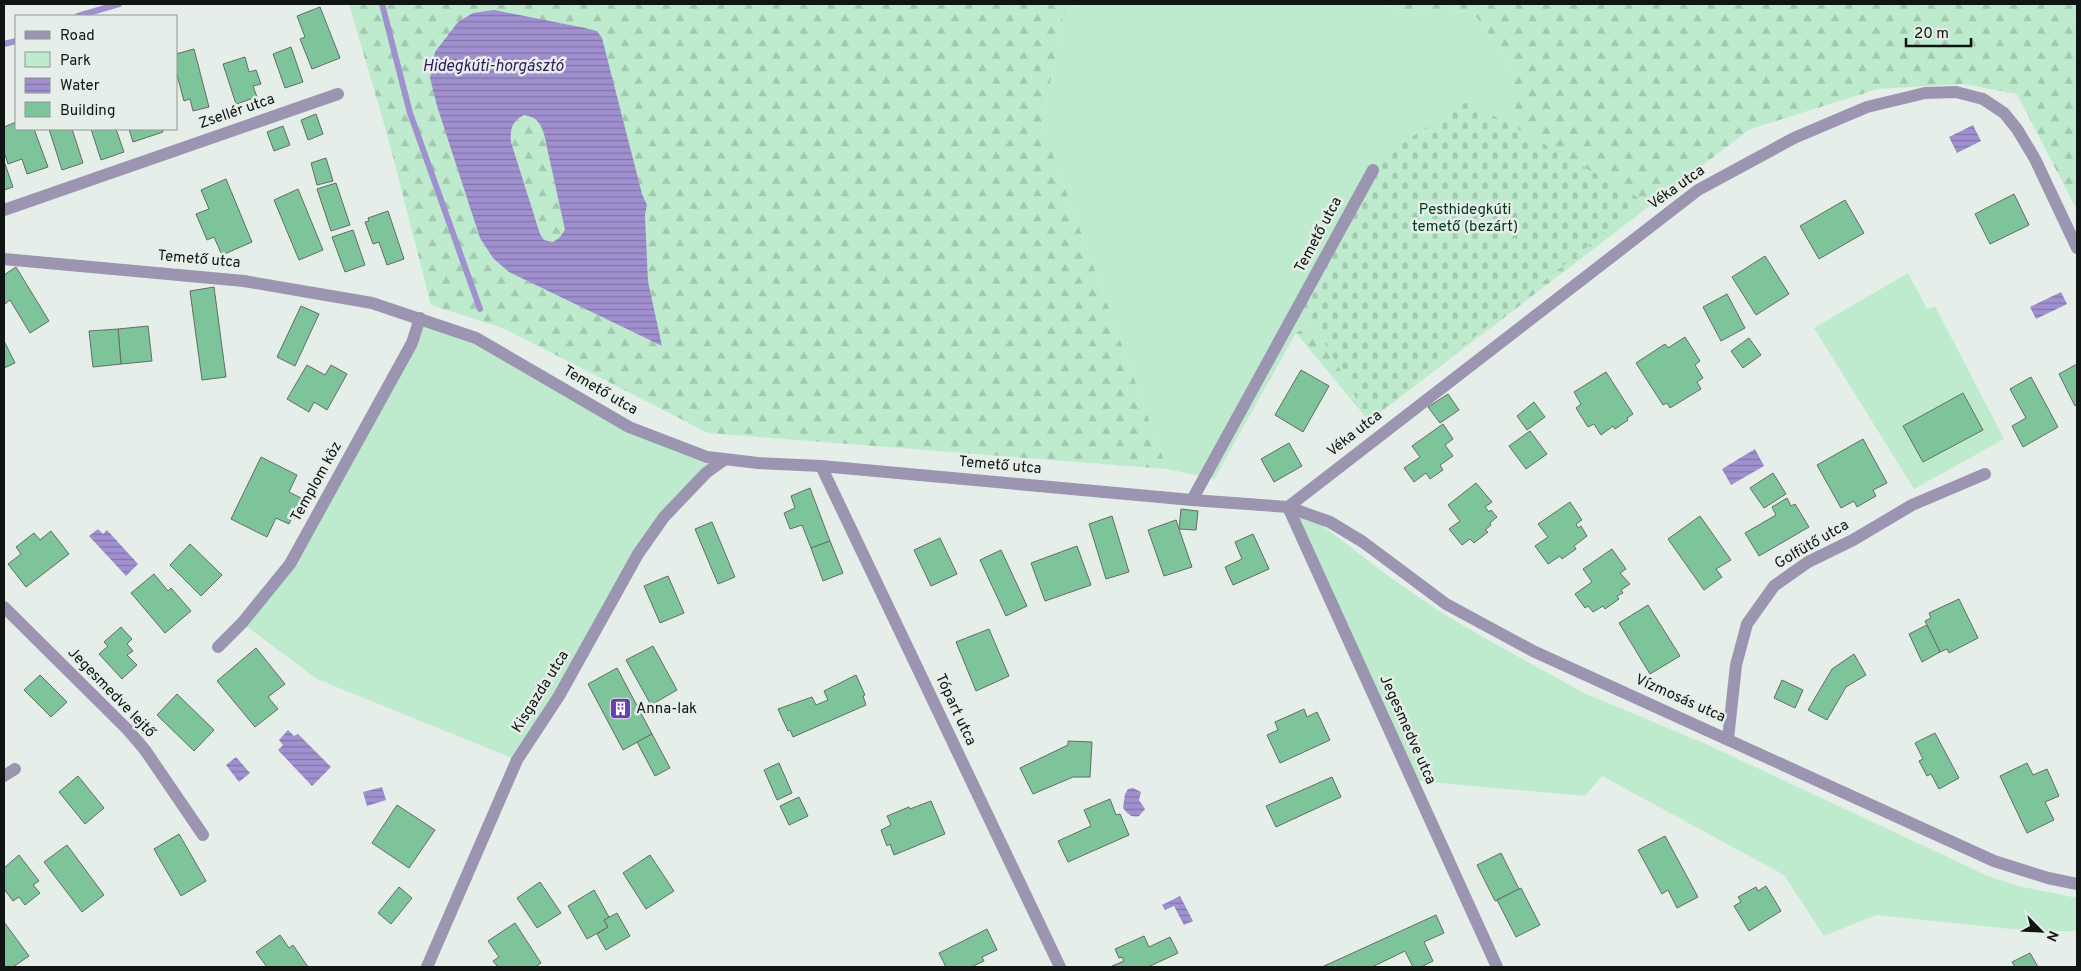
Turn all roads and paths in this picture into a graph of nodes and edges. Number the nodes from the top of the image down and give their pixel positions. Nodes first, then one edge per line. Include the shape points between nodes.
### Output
1 (338, 94) dead end
2 (1373, 170) dead end
3 (4, 210) edge
4 (2077, 248) edge
5 (4, 259) edge
6 (420, 318) junction
7 (724, 460) junction
8 (822, 466) junction
9 (1986, 474) dead end
10 (1192, 500) junction
11 (1288, 507) junction
12 (4, 607) edge
13 (218, 647) dead end
14 (1728, 739) junction
15 (203, 835) dead end
16 (2077, 884) edge
17 (427, 967) edge
18 (1060, 967) edge
19 (1497, 967) edge

1 - 3 street, Zsellér utca
2 - 10 street, Temető utca
4 - 11 street, Véka utca via 2035,160 2004,113 1983,99 1956,92 1925,93 1867,106 1794,138 1698,190
5 - 6 street, Temető utca via 244,281 372,302
6 - 7 street, Temető utca via 476,338 629,427 707,457
6 - 13 street, Templom köz via 412,343 290,564
7 - 8 street, Temető utca
7 - 17 street, Kisgazda utca via 706,472 664,517 638,554 559,696 518,760
8 - 10 street, Temető utca
8 - 18 street, Tópart utca
9 - 14 street, Golfütő utca via 1912,505 1808,562 1774,586 1747,624 1736,665
10 - 11 street, Temető utca
11 - 14 street, Vízmosás utca via 1330,522 1446,604 1533,651
11 - 19 street, Jegesmedve utca
12 - 15 street, Jegesmedve lejtő via 128,730
14 - 16 street, Vízmosás utca via 1994,861

